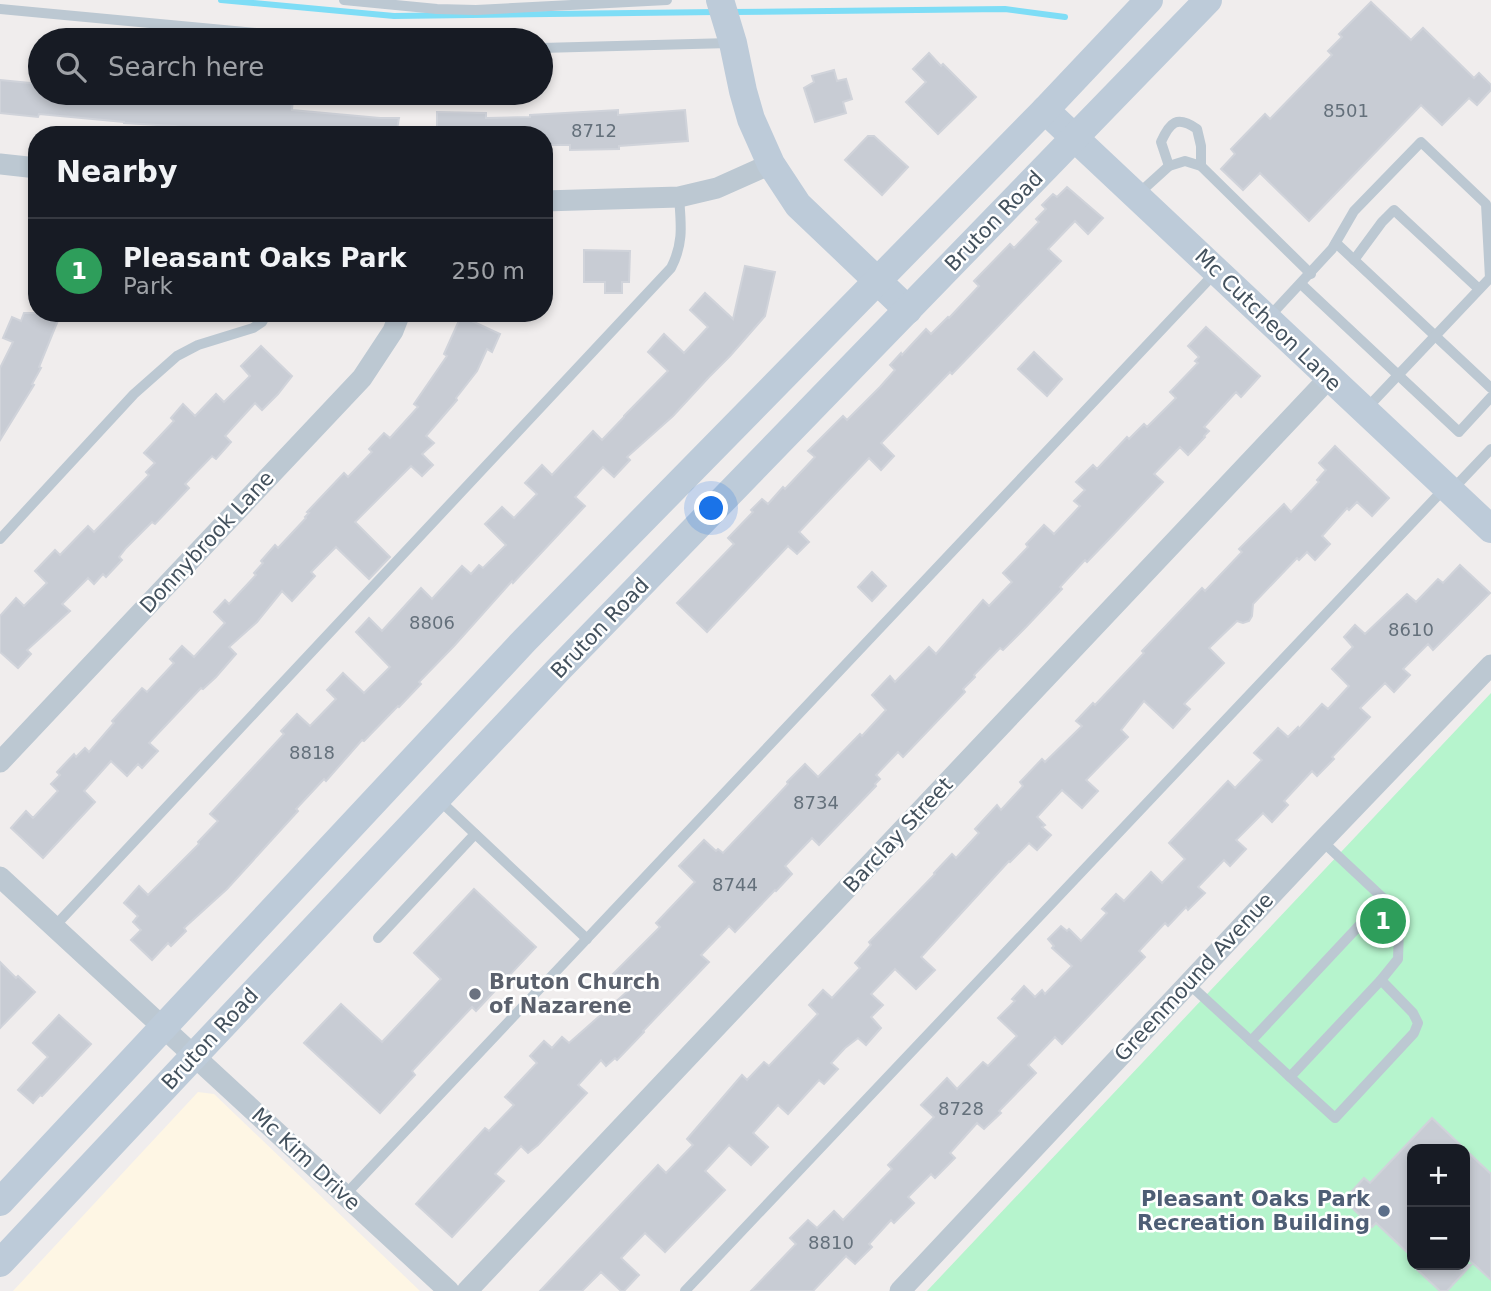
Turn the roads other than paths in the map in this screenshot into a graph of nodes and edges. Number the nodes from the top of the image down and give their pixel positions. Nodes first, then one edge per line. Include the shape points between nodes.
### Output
1 (344, 0) edge
2 (667, 0) edge
3 (720, 0) edge
4 (1149, 0) edge
5 (1208, 0) edge
6 (0, 9) edge
7 (203, 28) edge
8 (731, 36) junction
9 (553, 47) edge
10 (1045, 110) junction
11 (1075, 138) junction
12 (0, 164) edge
13 (771, 164) junction
14 (1169, 166) junction
15 (1200, 166) junction
16 (28, 167) edge
17 (1137, 195) junction
18 (679, 197) junction
19 (553, 201) edge
20 (1336, 243) junction
21 (1354, 260) junction
22 (1217, 271) junction
23 (1311, 274) junction
24 (877, 281) junction
25 (1301, 284) junction
26 (1479, 289) junction
27 (908, 310) junction
28 (1268, 319) junction
29 (262, 322) edge
30 (396, 322) edge
31 (1436, 335) junction
32 (1399, 375) junction
33 (1329, 378) junction
34 (1491, 388) edge
35 (1491, 397) edge
36 (1364, 412) junction
37 (1491, 449) edge
38 (1449, 489) junction
39 (1491, 529) edge
40 (0, 539) edge
41 (524, 641) junction
42 (1491, 665) edge
43 (557, 671) junction
44 (0, 762) edge
45 (438, 798) junction
46 (475, 834) junction
47 (1322, 841) junction
48 (0, 877) edge
49 (1384, 900) junction
50 (54, 927) junction
51 (378, 938) dead end
52 (587, 939) junction
53 (1381, 980) junction
54 (1188, 983) junction
55 (164, 1028) junction
56 (1251, 1041) junction
57 (194, 1056) junction
58 (1290, 1077) junction
59 (345, 1195) junction
60 (0, 1202) edge
61 (0, 1263) edge
62 (449, 1291) edge
63 (467, 1291) edge
64 (685, 1291) edge
65 (900, 1291) edge

1 - 2 lane via 476,10
3 - 8 main road
4 - 10 main road, Bruton Road
5 - 11 main road, Bruton Road
6 - 7 lane
8 - 9 lane
8 - 13 main road via 751,119
10 - 11 main road, Mc Cutcheon Lane
10 - 24 main road, Bruton Road
11 - 17 main road, Mc Cutcheon Lane
11 - 27 main road, Bruton Road
12 - 16 street
13 - 18 street via 717,188
13 - 24 main road via 798,205
14 - 15 lane via 1185,161
14 - 15 lane via 1161,142 1167,128 1186,122 1197,129
14 - 17 lane
15 - 23 lane
17 - 22 main road, Mc Cutcheon Lane
18 - 19 street
18 - 50 lane via 682,236 671,268
20 - 21 lane
20 - 23 lane
20 - 26 lane via 1354,211 1420,142 1486,204 1490,278
21 - 26 lane via 1394,209
21 - 31 lane
22 - 28 main road, Mc Cutcheon Lane
22 - 52 lane
23 - 25 lane
24 - 27 main road
24 - 41 main road, Bruton Road
25 - 28 lane
25 - 32 lane
26 - 31 lane
27 - 43 main road, Bruton Road
28 - 33 main road, Mc Cutcheon Lane
29 - 40 lane via 177,356 134,394
30 - 44 street, Donnybrook Lane via 362,378
31 - 32 lane
31 - 34 lane
32 - 35 lane via 1459,432
32 - 36 lane
33 - 36 main road, Mc Cutcheon Lane
33 - 63 street, Barclay Street
36 - 38 main road, Mc Cutcheon Lane
37 - 38 lane
38 - 39 main road, Mc Cutcheon Lane
38 - 64 lane
41 - 43 main road
41 - 55 main road, Bruton Road
42 - 47 street, Greenmound Avenue
43 - 45 main road, Bruton Road
45 - 46 lane
45 - 57 main road, Bruton Road
46 - 51 lane
46 - 52 lane
47 - 49 lane
47 - 54 street, Greenmound Avenue
48 - 50 street, Mc Kim Drive
49 - 53 lane via 1399,929 1398,959
49 - 56 lane
50 - 55 street, Mc Kim Drive
52 - 59 lane
53 - 58 lane
53 - 58 lane via 1418,1023 1414,1033 1335,1118
54 - 56 lane
54 - 65 street, Greenmound Avenue
55 - 57 street, Mc Kim Drive
55 - 60 main road, Bruton Road
56 - 58 lane
57 - 59 street, Mc Kim Drive
57 - 61 main road, Bruton Road
59 - 62 street, Mc Kim Drive

